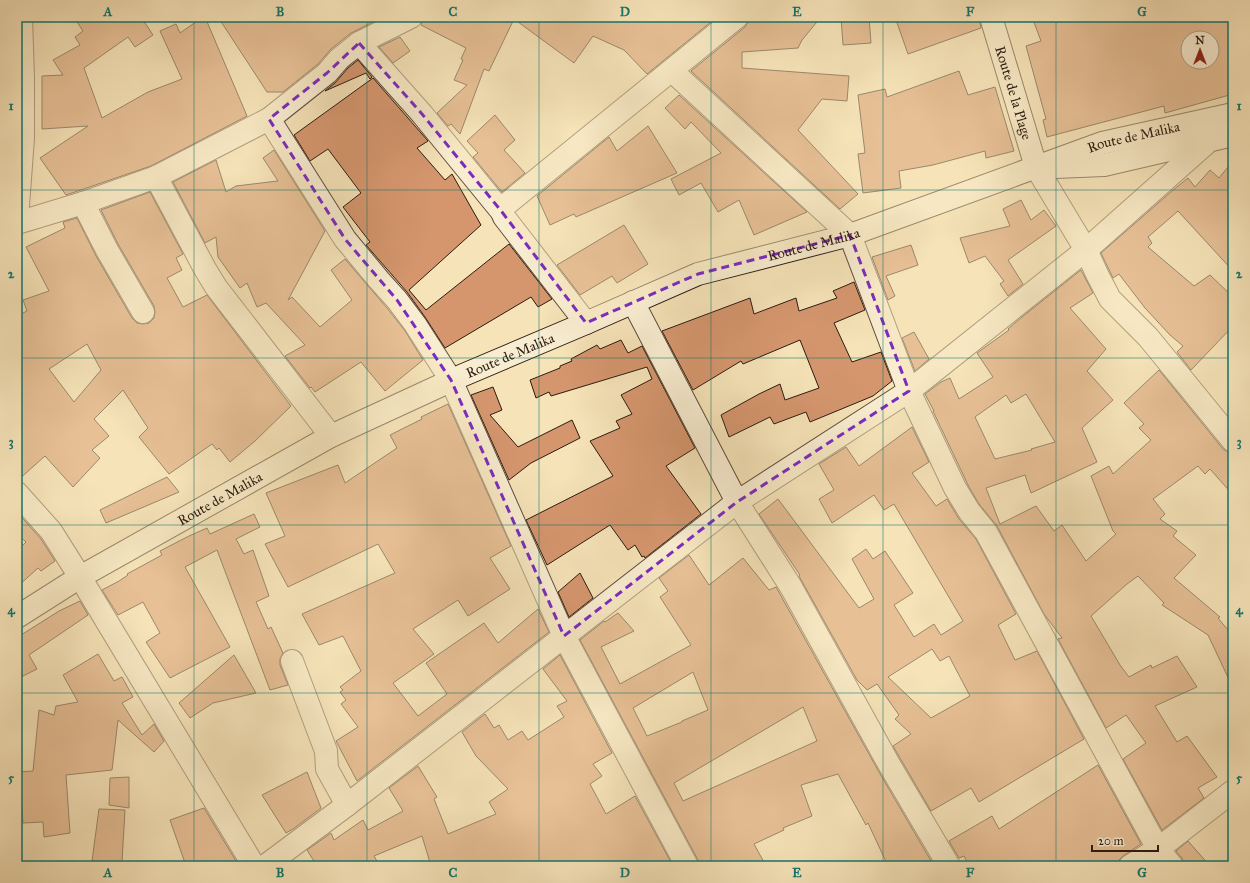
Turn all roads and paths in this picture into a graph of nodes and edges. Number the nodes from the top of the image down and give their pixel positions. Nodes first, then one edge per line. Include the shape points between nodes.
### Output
1 (21, 17) edge
2 (411, 17) edge
3 (737, 17) edge
4 (991, 17) edge
5 (359, 42) junction
6 (672, 71) junction
7 (1233, 114) edge
8 (269, 120) junction
9 (1233, 135) edge
10 (1211, 139) junction
11 (1036, 168) junction
12 (156, 177) junction
13 (83, 203) junction
14 (502, 212) junction
15 (17, 219) edge
16 (17, 223) edge
17 (850, 234) junction
18 (1086, 250) junction
19 (633, 302) junction
20 (143, 312) dead end
21 (586, 323) junction
22 (451, 380) junction
23 (909, 391) junction
24 (332, 436) junction
25 (1233, 441) edge
26 (17, 493) edge
27 (737, 502) junction
28 (80, 577) junction
29 (17, 617) edge
30 (564, 636) junction
31 (292, 661) dead end
32 (1233, 791) edge
33 (347, 805) junction
34 (1158, 849) junction
35 (679, 864) edge
36 (254, 866) edge
37 (265, 866) edge
38 (949, 866) edge
39 (1130, 866) edge
40 (1172, 866) edge

1 - 15 street via 23,138
2 - 5 street
3 - 6 street
4 - 11 street, Route de la Plage
5 - 8 street via 327,73
5 - 14 street
6 - 14 street via 503,207
6 - 17 street
7 - 11 street, Route de Malika via 1102,143
8 - 12 street
8 - 22 street via 345,239 397,300
9 - 10 street, Route de Malika
10 - 11 street, Route de Malika via 1104,164
10 - 18 street
11 - 17 street, Route de Malika
11 - 18 street, Route de la Plage
12 - 13 street
12 - 24 street via 216,287
13 - 16 street
13 - 20 street
14 - 21 street
17 - 19 street, Route de Malika via 698,274
17 - 23 street
18 - 23 street
18 - 25 street, Route de la Plage via 1110,299 1148,337
19 - 21 street, Route de Malika
19 - 27 street
21 - 22 street, Route de Malika
22 - 24 street, Route de Malika
22 - 30 street
23 - 27 street
23 - 34 street via 955,488 986,532
24 - 28 street, Route de Malika
26 - 28 street via 51,531
27 - 30 street
27 - 38 street via 791,587 890,766
28 - 29 street, Route de Malika
28 - 36 street
30 - 33 street
30 - 35 street
31 - 33 street via 328,756 327,769
32 - 34 street
33 - 37 street
34 - 39 street
34 - 40 street

